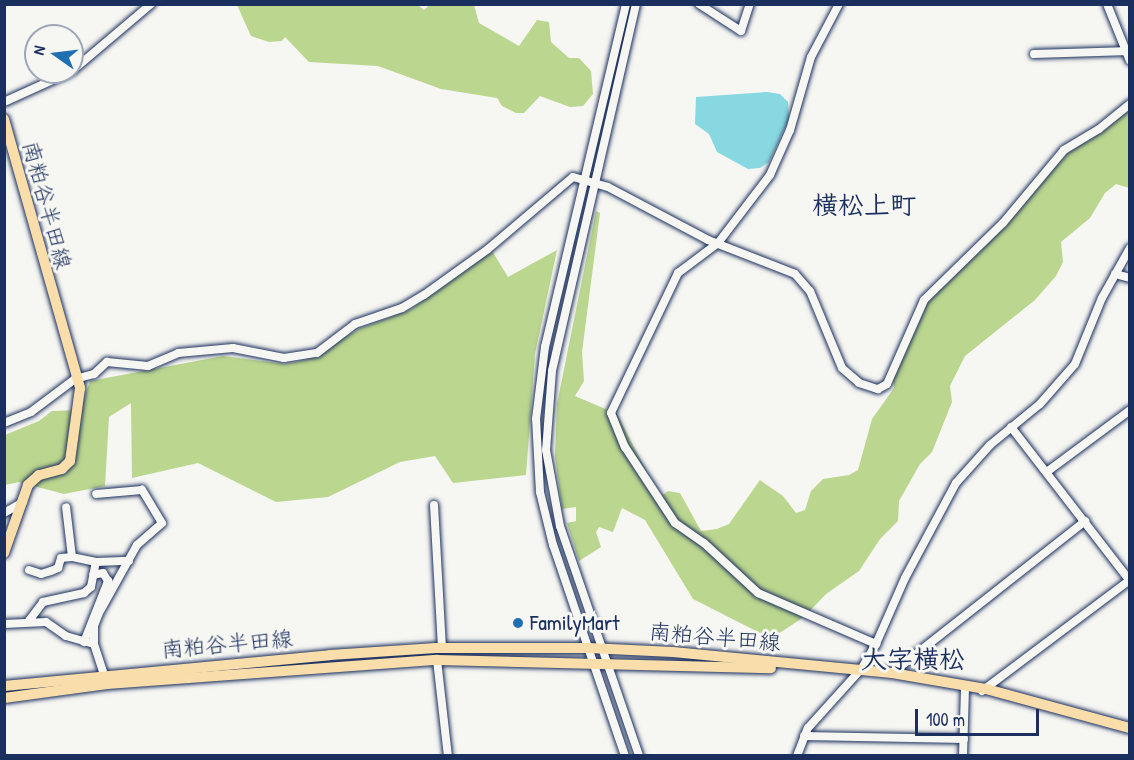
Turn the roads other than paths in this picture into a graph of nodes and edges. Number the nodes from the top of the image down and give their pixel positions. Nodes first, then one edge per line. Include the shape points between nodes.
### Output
1 (151, 4) edge
2 (626, 4) edge
3 (636, 4) edge
4 (699, 4) edge
5 (750, 4) edge
6 (839, 4) edge
7 (1107, 4) edge
8 (1127, 52) edge
9 (1034, 54) dead end
10 (84, 60) edge
11 (1130, 61) edge
12 (43, 84) edge
13 (4, 102) edge
14 (1130, 104) edge
15 (4, 119) edge
16 (586, 178) junction
17 (595, 182) junction
18 (718, 243) junction
19 (1130, 248) edge
20 (1115, 274) junction
21 (1130, 278) edge
22 (80, 378) junction
23 (1130, 410) edge
24 (4, 423) edge
25 (1011, 427) junction
26 (1048, 471) junction
27 (96, 494) dead end
28 (23, 502) junction
29 (434, 505) dead end
30 (66, 507) dead end
31 (4, 513) edge
32 (1085, 521) junction
33 (4, 553) edge
34 (72, 557) junction
35 (129, 561) junction
36 (96, 562) junction
37 (29, 570) dead end
38 (93, 575) junction
39 (1129, 580) edge
40 (28, 622) junction
41 (4, 624) edge
42 (84, 642) junction
43 (94, 644) junction
44 (876, 644) junction
45 (442, 648) junction
46 (589, 648) junction
47 (603, 649) junction
48 (437, 660) junction
49 (594, 662) junction
50 (607, 662) junction
51 (859, 670) junction
52 (892, 673) junction
53 (105, 679) junction
54 (4, 687) edge
55 (965, 690) junction
56 (983, 691) junction
57 (4, 698) edge
58 (1130, 728) edge
59 (1130, 734) edge
60 (804, 736) junction
61 (964, 739) junction
62 (448, 756) edge
63 (626, 756) edge
64 (639, 756) edge
65 (797, 756) edge
66 (963, 756) edge

1 - 10 street
2 - 16 street
3 - 17 street
4 - 5 street via 741,31
6 - 18 street via 811,57 790,130 770,175
7 - 8 street
8 - 9 street
8 - 11 street
12 - 13 street
14 - 18 street via 1100,129 1064,150 1003,223 924,300 887,384 878,389 859,383 842,368 810,291 795,274
15 - 22 main road, 南粕谷半田線 via 63,339
16 - 17 street
16 - 22 street via 566,179 520,223 424,295 402,308 355,324 306,357 221,349 178,353 141,367 107,362 94,374
16 - 46 street via 539,382 536,456 553,545
17 - 18 street
17 - 47 street via 552,370 546,450 560,526
18 - 44 street via 688,264 672,284 614,405 613,421 635,465 675,523 704,543 758,593
19 - 20 street
20 - 21 street
20 - 25 street via 1075,364 1040,404
22 - 24 street via 31,412
22 - 28 main road via 70,461 62,469 33,479
23 - 26 street
25 - 26 street
25 - 44 street via 975,460 948,495
26 - 32 street
27 - 35 street via 137,488 153,503 162,523 140,541
28 - 31 street
28 - 33 main road
29 - 45 street
30 - 34 street
32 - 39 street
32 - 52 street
34 - 36 street
34 - 37 street via 61,558 58,568 51,571 41,574
35 - 36 street
35 - 43 street via 96,621
36 - 38 street
38 - 40 street via 89,590 43,602
38 - 42 street via 103,573 108,581
39 - 56 street
40 - 41 street
40 - 42 street via 46,622 66,636
42 - 43 street
43 - 53 street
44 - 51 street
45 - 46 main road, 南粕谷半田線
45 - 53 main road, 南粕谷半田線
46 - 47 main road, 南粕谷半田線
46 - 49 street
47 - 50 street
47 - 51 main road, 南粕谷半田線
48 - 49 main road, 南粕谷半田線
48 - 53 main road, 南粕谷半田線
48 - 62 street
49 - 50 main road, 南粕谷半田線
49 - 63 street
50 - 51 main road, 南粕谷半田線
50 - 64 street
51 - 52 main road, 南粕谷半田線
51 - 55 main road, 南粕谷半田線
51 - 60 street
52 - 56 main road, 南粕谷半田線
53 - 54 main road, 南粕谷半田線
53 - 57 main road, 南粕谷半田線
55 - 56 main road, 南粕谷半田線
55 - 61 street
56 - 58 main road, 南粕谷半田線
56 - 59 main road, 南粕谷半田線
60 - 61 street
60 - 65 street
61 - 66 street

